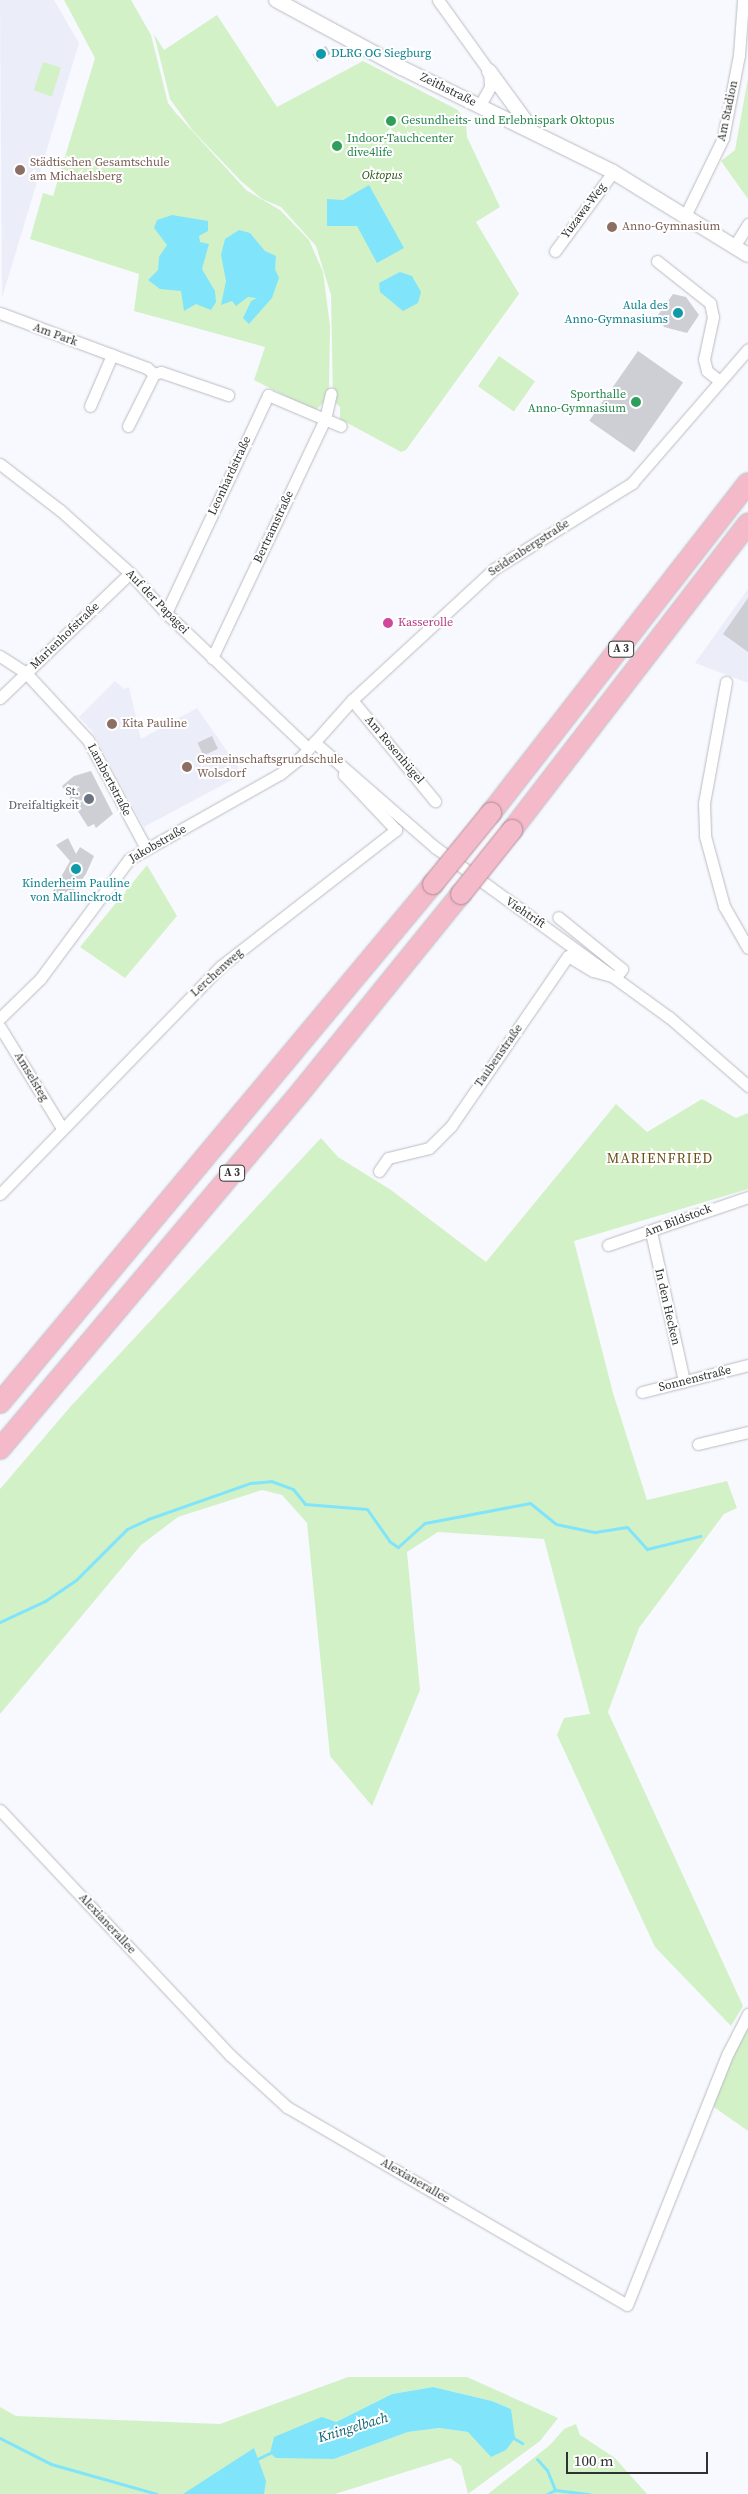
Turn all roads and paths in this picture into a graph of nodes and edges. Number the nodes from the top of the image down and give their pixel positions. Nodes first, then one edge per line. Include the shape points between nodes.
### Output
1 (276, 0) edge
2 (439, 0) edge
3 (743, 0) edge
4 (489, 72) junction
5 (480, 106) junction
6 (532, 130) junction
7 (613, 172) junction
8 (686, 214) junction
9 (748, 224) edge
10 (735, 246) junction
11 (555, 251) dead end
12 (748, 255) edge
13 (657, 261) dead end
14 (0, 313) edge
15 (748, 349) edge
16 (112, 355) junction
17 (154, 374) junction
18 (720, 381) junction
19 (331, 394) dead end
20 (228, 395) dead end
21 (90, 406) dead end
22 (325, 419) junction
23 (128, 426) dead end
24 (341, 426) dead end
25 (0, 464) edge
26 (748, 483) edge
27 (748, 523) edge
28 (130, 574) junction
29 (166, 613) junction
30 (0, 656) edge
31 (212, 658) junction
32 (26, 673) junction
33 (726, 682) dead end
34 (0, 698) edge
35 (352, 700) junction
36 (311, 745) junction
37 (345, 771) junction
38 (435, 801) dead end
39 (146, 848) junction
40 (436, 848) joint
41 (558, 917) dead end
42 (748, 948) edge
43 (616, 978) junction
44 (0, 1018) edge
45 (0, 1027) edge
46 (748, 1086) edge
47 (62, 1128) junction
48 (379, 1171) dead end
49 (0, 1194) edge
50 (748, 1197) edge
51 (651, 1232) junction
52 (608, 1245) dead end
53 (748, 1365) edge
54 (684, 1381) junction
55 (642, 1392) dead end
56 (0, 1403) edge
57 (748, 1432) edge
58 (698, 1444) dead end
59 (0, 1449) edge
60 (0, 1810) edge
61 (748, 2014) edge

1 - 5 street, Zeithstraße
2 - 4 street
3 - 8 street, Am Stadion via 739,55 723,138
4 - 5 street via 490,87
4 - 6 street
5 - 6 street, Zeithstraße
6 - 7 street, Zeithstraße
7 - 8 street, Zeithstraße
7 - 11 street, Yuzawa-Weg
8 - 10 street, Zeithstraße
9 - 10 street
10 - 12 street, Zeithstraße
13 - 18 street via 710,303 713,318 704,359 707,370
14 - 16 street, Am Park
15 - 18 street, Seidenbergstraße
16 - 17 street, Am Park via 147,368
16 - 21 street
17 - 20 street, Am Park via 161,372
17 - 23 street
18 - 35 street, Seidenbergstraße via 632,483 494,569
19 - 22 street, Bertramstraße
22 - 24 street
22 - 29 street, Leonhardstraße via 268,395
22 - 31 street, Bertramstraße
25 - 28 street, Auf der Papagei
26 - 56 highway, A 3, bridge via 491,813
27 - 59 highway, A 3, bridge via 512,830 299,1094
28 - 29 street, Auf der Papagei
28 - 32 street, Marienhofstraße
29 - 31 street, Auf der Papagei
30 - 32 street, Lambertstraße
31 - 36 street, Auf der Papagei
32 - 34 street, Marienhofstraße
32 - 39 street, Lambertstraße via 88,740
33 - 42 street via 704,803 705,836 721,898
35 - 36 street, Seidenbergstraße
35 - 38 street, Am Rosenhügel
36 - 37 street, Auf der Papagei
36 - 39 street, Jakobstraße via 280,774
37 - 40 street, Auf der Papagei
37 - 47 street, Lerchenweg via 344,775 396,830 221,966
39 - 44 street, Jakobstraße via 129,859 40,979
40 - 43 street, Viehtrift
41 - 43 street, Viehtrift via 622,969
43 - 46 street, Viehtrift
43 - 48 street, Taubenstraße via 592,971 568,956 451,1126 429,1148 388,1158
45 - 47 street, Amselsteg
47 - 49 street, Lerchenweg
50 - 51 street, Am Bildstock via 702,1210
51 - 52 street, Am Bildstock
51 - 54 street, In den Hecken
53 - 54 street, Sonnenstraße
54 - 55 street, Sonnenstraße
57 - 58 street
60 - 61 street, Alexianerallee via 230,2055 287,2107 628,2305 728,2053

